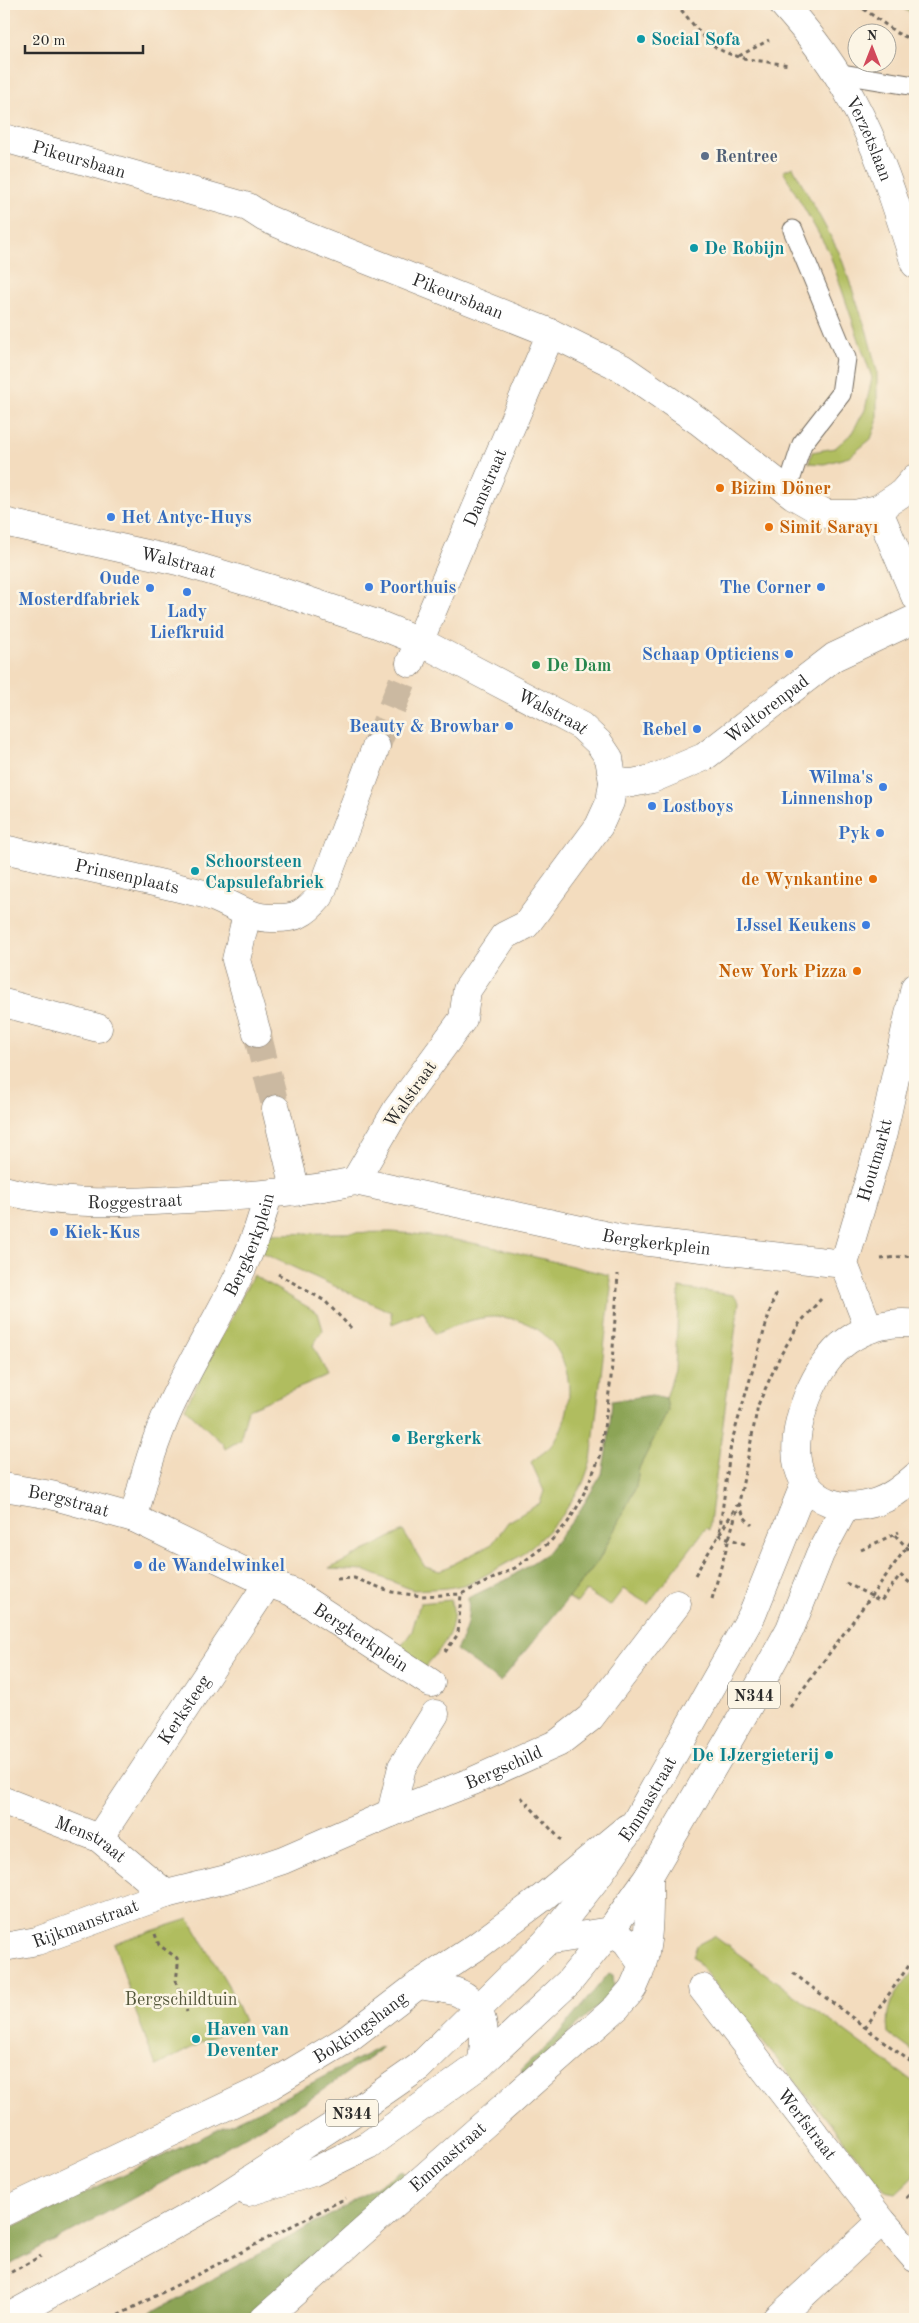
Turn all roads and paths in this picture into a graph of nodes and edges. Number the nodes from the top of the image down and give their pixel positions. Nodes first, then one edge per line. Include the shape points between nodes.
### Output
1 (676, 4) edge
2 (783, 4) edge
3 (857, 4) edge
4 (915, 41) edge
5 (836, 72) junction
6 (915, 86) edge
7 (4, 138) edge
8 (793, 230) dead end
9 (915, 264) edge
10 (551, 333) junction
11 (915, 478) edge
12 (787, 490) junction
13 (878, 508) junction
14 (4, 522) edge
15 (915, 596) edge
16 (915, 619) edge
17 (415, 652) junction
18 (376, 747) tunnel mouth
19 (614, 782) junction
20 (4, 849) edge
21 (247, 914) junction
22 (915, 987) edge
23 (4, 1003) edge
24 (98, 1028) dead end
25 (257, 1034) tunnel mouth
26 (276, 1109) tunnel mouth
27 (355, 1181) junction
28 (4, 1190) edge
29 (296, 1192) junction
30 (268, 1194) junction
31 (915, 1254) edge
32 (906, 1256) dead end
33 (844, 1264) junction
34 (272, 1271) dead end
35 (618, 1278) dead end
36 (915, 1324) edge
37 (352, 1328) dead end
38 (869, 1329) junction
39 (915, 1478) edge
40 (805, 1482) junction
41 (4, 1487) edge
42 (844, 1507) junction
43 (134, 1518) junction
44 (895, 1536) dead end
45 (915, 1556) edge
46 (280, 1587) junction
47 (461, 1594) junction
48 (677, 1604) joint
49 (710, 1605) dead end
50 (428, 1681) joint
51 (435, 1714) dead end
52 (496, 1771) junction
53 (4, 1801) edge
54 (391, 1813) junction
55 (636, 1821) junction
56 (99, 1838) junction
57 (566, 1846) dead end
58 (649, 1876) junction
59 (154, 1899) junction
60 (610, 1931) junction
61 (547, 1941) junction
62 (4, 1946) edge
63 (915, 1957) edge
64 (642, 1964) junction
65 (793, 1973) dead end
66 (418, 1985) junction
67 (702, 1988) dead end
68 (479, 2010) junction
69 (187, 2012) dead end
70 (865, 2028) junction
71 (482, 2064) junction
72 (915, 2065) edge
73 (215, 2202) junction
74 (4, 2212) edge
75 (882, 2220) junction
76 (915, 2258) edge
77 (5, 2319) edge
78 (264, 2319) edge
79 (778, 2319) edge

1 - 5 path via 721,50 739,56
2 - 5 street, Verzetslaan
3 - 4 path via 897,33
5 - 6 lane
5 - 9 street, Verzetslaan via 853,101 890,189
7 - 10 street, Pikeursbaan via 248,207 309,237
8 - 12 lane via 846,358 841,394 802,444
10 - 12 street, Pikeursbaan via 622,368 700,422
10 - 17 street, Damstraat
11 - 13 street via 902,493
12 - 13 street, Pikeursbaan via 826,514 855,514
13 - 15 street
14 - 17 street, Walstraat via 206,570 282,592
16 - 19 street, Waltorenpad via 834,657 704,757 652,779
17 - 19 street, Walstraat via 580,726 599,742 610,758
18 - 21 street, Prinsenplaats via 320,896 309,909 296,917 270,918
19 - 27 street, Walstraat via 610,802 599,826 526,925 504,936 467,990 463,1019 397,1109
20 - 21 street, Prinsenplaats via 207,895
21 - 25 street via 236,960
22 - 33 street, Houtmarkt via 884,1133
23 - 24 street
26 - 29 street
27 - 29 street, Bergkerkplein
27 - 33 street, Bergkerkplein via 622,1239
28 - 30 street, Roggestraat via 24,1196 94,1203
29 - 30 street, Bergkerkplein
30 - 43 street, Bergkerkplein via 263,1218 247,1259 170,1407 148,1462
31 - 32 path
33 - 38 street
34 - 37 path via 325,1301
35 - 47 path via 611,1378 600,1457 579,1504 568,1522 543,1547 515,1568
36 - 38 street via 895,1323
38 - 40 street via 837,1350 808,1396 798,1426 796,1450
39 - 42 street via 878,1502
40 - 42 street via 826,1502
40 - 55 street, Emmastraat / N344 via 752,1615
41 - 43 street, Bergstraat via 51,1495
42 - 58 street, Emmastraat / N344 via 820,1554 790,1629
43 - 46 street, Bergkerkplein
44 - 45 path
46 - 47 path via 316,1580 354,1578 392,1592 422,1596
46 - 50 street, Bergkerkplein
46 - 56 street, Kerksteeg
47 - 50 path via 458,1634
48 - 49 path via 739,1503
48 - 52 street, Bergschild via 590,1718 558,1743
51 - 54 street via 402,1767
52 - 54 street, Bergschild
52 - 57 path
53 - 56 street, Menstraat
54 - 59 street, Bergschild via 283,1860
55 - 61 street, Emmastraat / N344
55 - 66 street, Bokkingshang via 535,1903
56 - 59 street, Menstraat
58 - 60 street, Emmastraat / N344
58 - 64 street, Emmastraat via 649,1933
59 - 62 street, Rijkmanstraat via 36,1941
59 - 69 path via 159,1945 177,1958 176,1982
60 - 61 street
60 - 64 street via 626,1941
60 - 71 street, Emmastraat / N344 via 569,1982
61 - 68 street, Emmastraat / N344
63 - 70 path
64 - 78 street, Emmastraat via 634,1987 617,2007
65 - 70 path
66 - 68 street via 455,1992
66 - 74 street, Bokkingshang via 349,2038 271,2085
67 - 75 street, Werfstraat
68 - 71 street via 486,2036
68 - 73 street, Emmastraat / N344 via 419,2067 348,2117
70 - 72 path
71 - 73 street, Emmastraat / N344 via 368,2145 313,2172
73 - 77 street, Emmastraat / N344
75 - 76 street, Werfstraat
75 - 79 street

